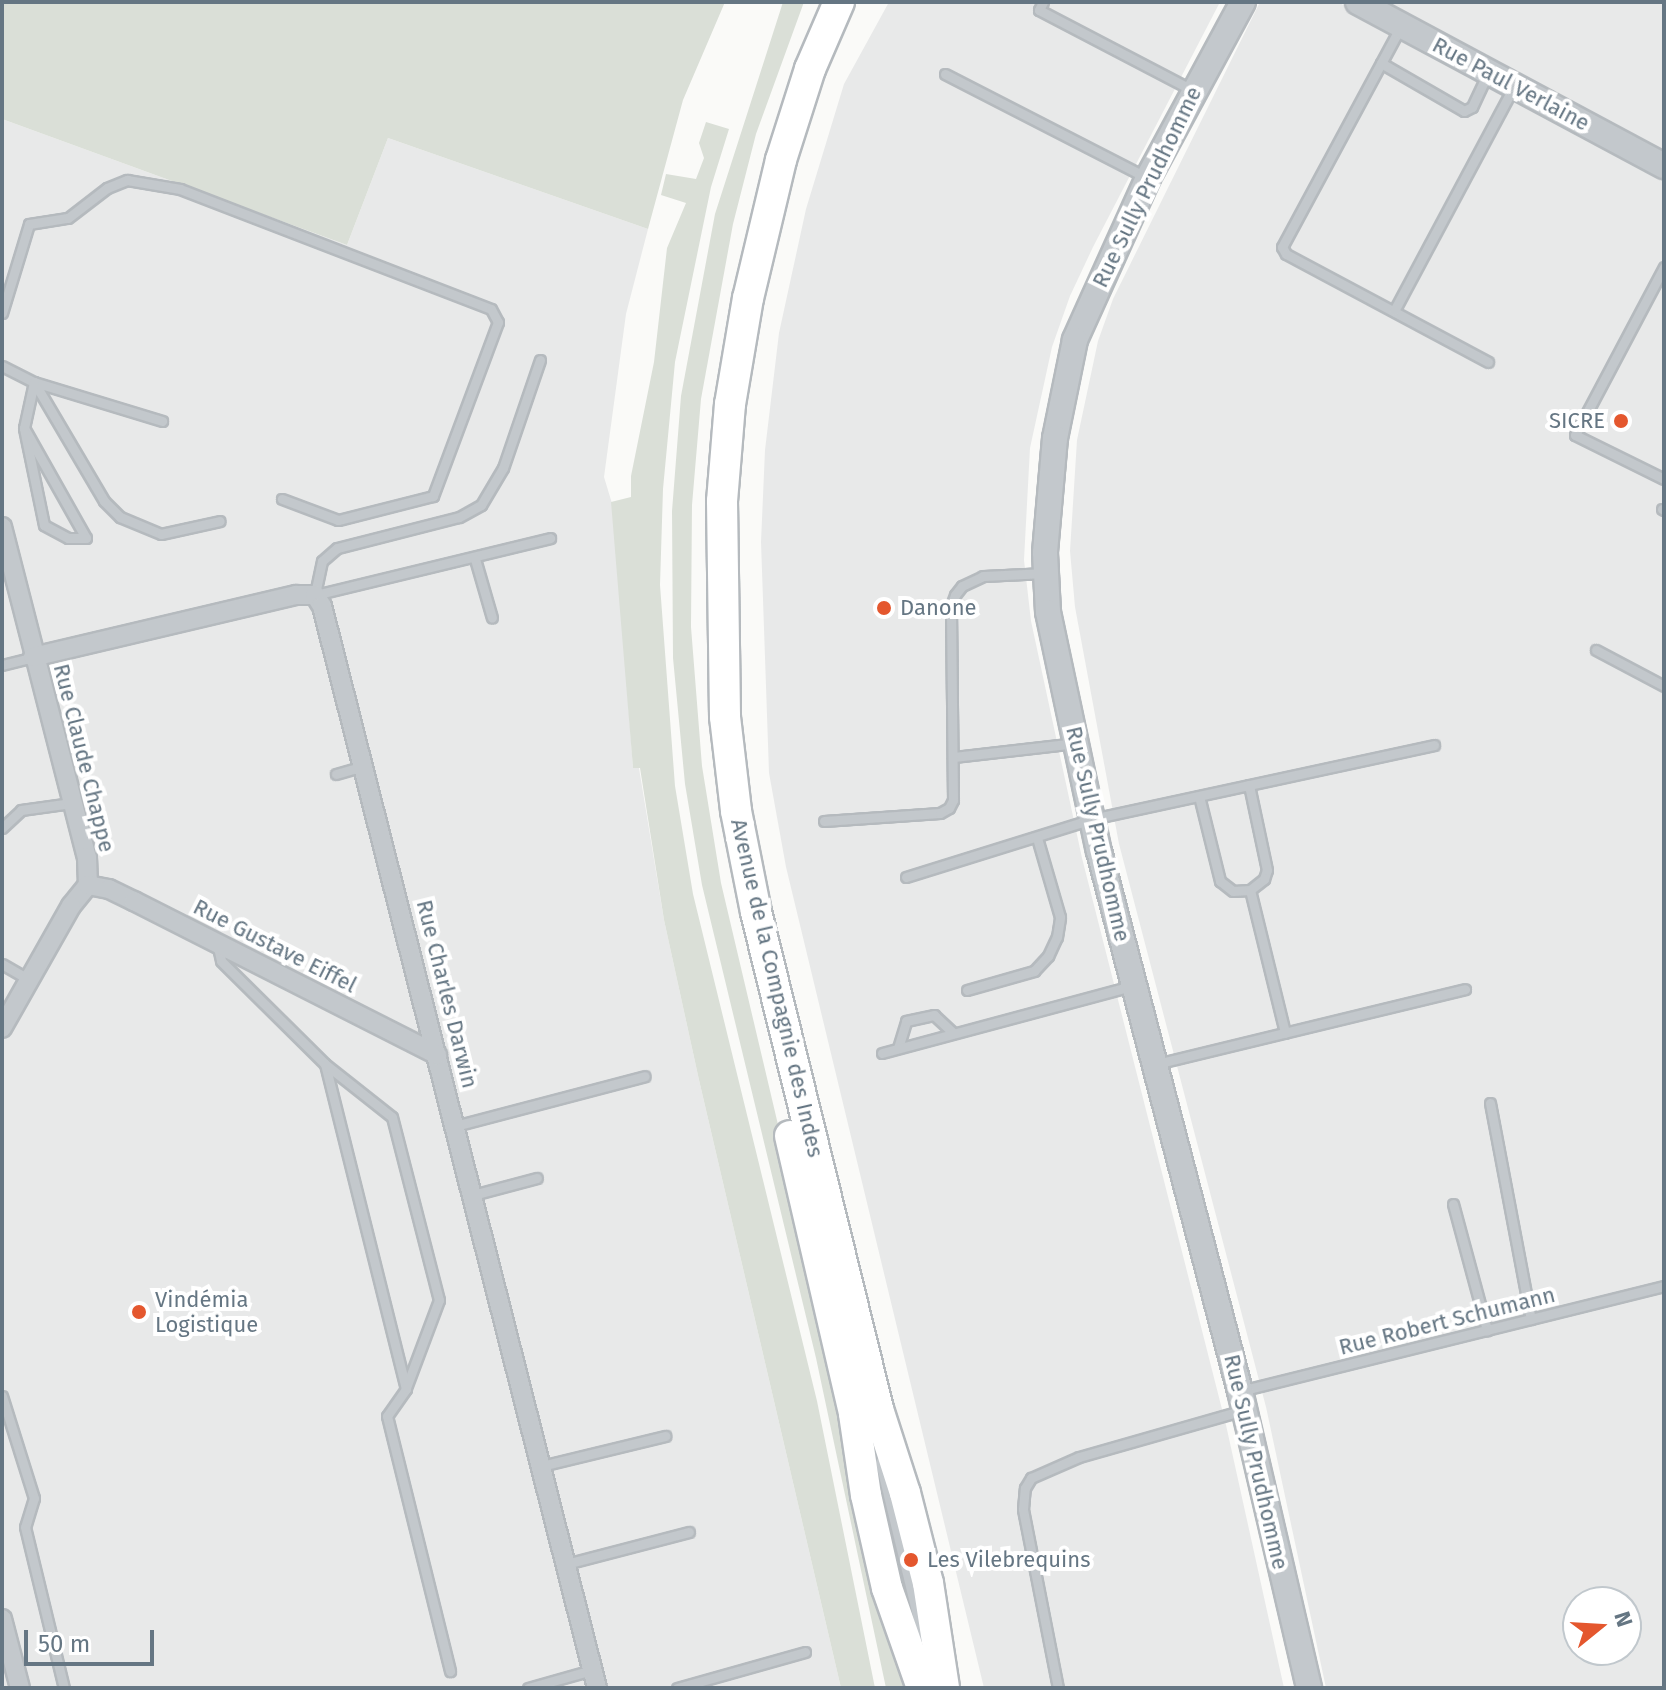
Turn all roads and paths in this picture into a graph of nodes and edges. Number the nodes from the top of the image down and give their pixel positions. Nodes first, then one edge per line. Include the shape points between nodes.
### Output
1 (820, 2) edge
2 (828, 2) edge
3 (839, 2) edge
4 (1043, 2) edge
5 (1243, 2) edge
6 (1358, 2) edge
7 (1402, 25) junction
8 (1381, 63) junction
9 (1488, 72) junction
10 (945, 74) dead end
11 (1514, 86) junction
12 (1194, 91) junction
13 (1664, 166) edge
14 (1148, 178) junction
15 (1664, 267) edge
16 (1394, 311) junction
17 (2, 313) edge
18 (540, 360) dead end
19 (1488, 362) dead end
20 (2, 366) edge
21 (34, 382) junction
22 (162, 421) dead end
23 (24, 428) junction
24 (1664, 479) edge
25 (282, 499) dead end
26 (220, 521) dead end
27 (2, 527) edge
28 (550, 538) dead end
29 (475, 559) junction
30 (1046, 573) junction
31 (315, 595) junction
32 (492, 618) dead end
33 (1596, 650) dead end
34 (33, 657) junction
35 (2, 665) edge
36 (1664, 686) edge
37 (1076, 743) junction
38 (1434, 745) dead end
39 (954, 757) junction
40 (364, 766) junction
41 (336, 774) dead end
42 (1249, 785) junction
43 (1199, 796) junction
44 (72, 803) junction
45 (1092, 819) junction
46 (824, 821) dead end
47 (2, 828) edge
48 (1037, 838) junction
49 (906, 877) dead end
50 (88, 885) junction
51 (1250, 890) junction
52 (217, 943) junction
53 (2, 964) edge
54 (28, 979) junction
55 (1135, 985) junction
56 (1465, 989) dead end
57 (967, 990) dead end
58 (2, 1028) edge
59 (953, 1033) junction
60 (1285, 1033) junction
61 (898, 1048) junction
62 (882, 1053) dead end
63 (437, 1055) junction
64 (325, 1064) junction
65 (1156, 1064) junction
66 (645, 1076) dead end
67 (1490, 1103) dead end
68 (455, 1126) junction
69 (537, 1178) dead end
70 (473, 1195) junction
71 (1453, 1204) dead end
72 (1664, 1286) edge
73 (1531, 1319) junction
74 (1487, 1330) junction
75 (406, 1389) junction
76 (2, 1396) edge
77 (1242, 1401) junction
78 (872, 1430) dead end
79 (665, 1436) dead end
80 (876, 1445) dead end
81 (541, 1466) junction
82 (689, 1532) dead end
83 (566, 1564) junction
84 (2, 1619) edge
85 (924, 1642) dead end
86 (805, 1652) dead end
87 (927, 1656) dead end
88 (450, 1671) dead end
89 (595, 1679) edge
90 (932, 1682) edge
91 (532, 1687) edge
92 (20, 1688) edge
93 (64, 1688) edge
94 (677, 1688) edge
95 (934, 1688) edge
96 (1058, 1688) edge
97 (1309, 1688) edge

1 - 90 main road, Avenue de la Compagnie des Indes via 789,74 742,240 724,328 709,482 708,697 714,772 740,920 854,1414 876,1542 887,1588
2 - 78 lane, Avenue de la Compagnie des Indes via 792,91 740,285 716,505 715,661 728,822
3 - 90 main road, Avenue de la Compagnie des Indes via 810,69 781,160 748,298 730,404 722,501 725,717 756,912 878,1409 924,1568
4 - 12 lane via 1039,10
5 - 12 street, Rue Sully Prudhomme
6 - 7 street, Rue Paul Verlaine
7 - 8 lane
7 - 9 street, Rue Paul Verlaine
8 - 9 lane via 1464,111 1472,107
8 - 16 lane via 1282,247 1286,254
9 - 11 street, Rue Paul Verlaine
10 - 14 lane
11 - 13 street, Rue Paul Verlaine
11 - 16 lane
12 - 14 street, Rue Sully Prudhomme
14 - 30 street, Rue Sully Prudhomme via 1075,340 1053,452
15 - 24 lane via 1575,435
16 - 19 lane
17 - 25 lane via 29,224 68,218 107,188 127,180 180,189 491,309 498,322 433,496 338,520
18 - 31 lane via 503,468 481,505 459,517 337,548 322,561
20 - 21 lane
21 - 22 lane
21 - 23 lane
21 - 26 lane via 104,501 120,517 161,534
23 - 23 lane via 30,436 86,538 68,538 44,525
27 - 34 street, Rue Claude Chappe
28 - 29 lane
29 - 31 lane
29 - 32 lane
30 - 37 street, Rue Sully Prudhomme via 1048,612
30 - 39 lane via 983,576 971,579 955,595
31 - 34 street via 296,595
31 - 40 street, Rue Charles Darwin via 327,619
33 - 36 lane
34 - 35 lane
34 - 44 street, Rue Claude Chappe
37 - 39 lane
37 - 45 street, Rue Sully Prudhomme
38 - 42 lane
39 - 46 lane via 953,800 945,811
40 - 41 lane
40 - 63 street, Rue Charles Darwin
42 - 43 lane
42 - 51 lane via 1267,870
43 - 45 lane
43 - 51 lane via 1220,881 1233,891
44 - 47 lane via 21,810
44 - 50 street, Rue Claude Chappe via 87,857
45 - 48 lane
45 - 55 street, Rue Sully Prudhomme
48 - 49 lane
48 - 57 lane via 1060,917 1057,937 1034,971
50 - 52 street, Rue Gustave Eiffel via 109,889
50 - 54 street, Rue Claude Chappe
51 - 60 lane
52 - 63 street, Rue Gustave Eiffel
52 - 64 lane via 221,961
53 - 54 lane
54 - 58 street, Rue Claude Chappe
55 - 59 lane
55 - 65 street, Rue Sully Prudhomme
56 - 60 lane
59 - 61 lane
59 - 61 lane via 934,1015 906,1021
60 - 65 lane
61 - 62 lane
63 - 68 street, Rue Charles Darwin
64 - 75 lane
64 - 75 lane via 392,1117 439,1300
65 - 77 street, Rue Sully Prudhomme
66 - 68 lane
67 - 73 lane
68 - 70 street, Rue Charles Darwin
69 - 70 lane
70 - 81 street, Rue Charles Darwin
71 - 74 lane
72 - 73 lane, Rue Robert Schumann
73 - 74 lane, Rue Robert Schumann
74 - 77 lane, Rue Robert Schumann
75 - 88 lane via 387,1416
76 - 93 lane via 34,1498 25,1527
77 - 96 lane, Rue Robert Schumann via 1031,1478 1023,1509
77 - 97 street, Rue Sully Prudhomme
79 - 81 lane
80 - 85 lane
81 - 83 street, Rue Charles Darwin
82 - 83 lane
83 - 89 street, Rue Charles Darwin
84 - 92 street
86 - 94 lane
87 - 90 lane
89 - 91 lane
90 - 95 lane

